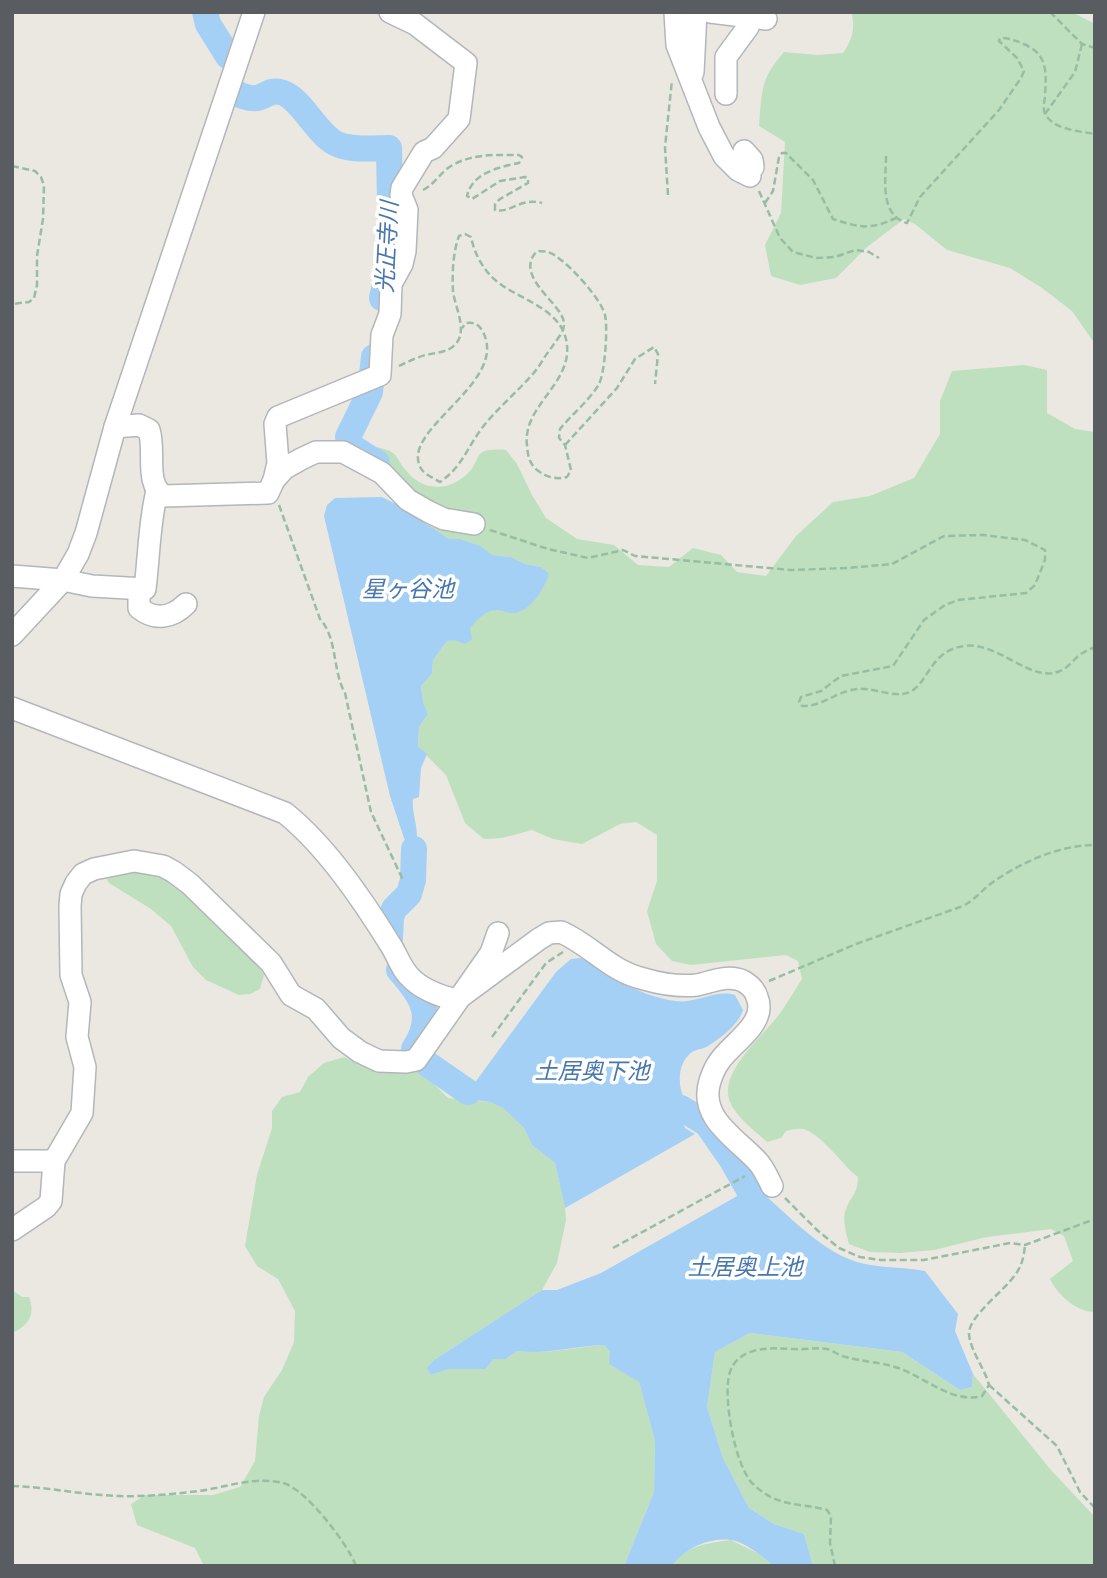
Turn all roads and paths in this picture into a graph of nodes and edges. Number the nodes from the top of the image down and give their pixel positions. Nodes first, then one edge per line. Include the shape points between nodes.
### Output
1 (254, 12) edge
2 (390, 12) edge
3 (675, 12) edge
4 (696, 12) edge
5 (710, 12) edge
6 (1050, 12) edge
7 (755, 16) edge
8 (1082, 44) junction
9 (677, 45) junction
10 (1095, 48) edge
11 (689, 78) junction
12 (726, 94) dead end
13 (1045, 114) junction
14 (1095, 134) edge
15 (886, 156) dead end
16 (12, 166) edge
17 (746, 166) joint
18 (418, 186) dead end
19 (668, 195) dead end
20 (542, 203) dead end
21 (765, 203) junction
22 (897, 218) junction
23 (879, 258) dead end
24 (12, 304) edge
25 (461, 328) junction
26 (562, 332) junction
27 (380, 375) junction
28 (654, 384) dead end
29 (115, 426) junction
30 (565, 445) junction
31 (272, 485) junction
32 (157, 491) junction
33 (474, 524) joint
34 (14, 572) edge
35 (63, 580) junction
36 (139, 590) junction
37 (186, 604) dead end
38 (12, 635) edge
39 (1095, 647) edge
40 (12, 708) edge
41 (1095, 845) edge
42 (403, 880) dead end
43 (498, 933) dead end
44 (591, 951) junction
45 (753, 988) junction
46 (456, 1000) junction
47 (492, 1037) dead end
48 (12, 1161) edge
49 (54, 1161) junction
50 (746, 1175) dead end
51 (772, 1186) joint
52 (1095, 1219) edge
53 (12, 1230) edge
54 (1026, 1245) junction
55 (613, 1248) dead end
56 (989, 1385) junction
57 (12, 1486) edge
58 (1095, 1508) edge
59 (356, 1566) edge
60 (835, 1566) edge

1 - 29 street
2 - 27 street via 415,24 466,63 459,118 425,152 402,188 407,211 405,251 391,284
3 - 9 street
4 - 11 street
5 - 7 street
6 - 8 path
7 - 12 street via 726,57
8 - 10 path
8 - 13 path via 1075,72
9 - 11 street
9 - 19 path via 665,147
11 - 17 street via 724,156
13 - 14 path via 1060,127
13 - 22 path via 1046,66 1041,55 1010,38 1000,38 1021,65 1021,78 999,110 920,197 907,223
15 - 22 path via 886,198
16 - 24 path via 41,177 45,197 36,292 29,302
17 - 21 path
18 - 20 path via 423,190 466,158 519,155 519,163 478,178 467,197 472,199 500,181 525,177 528,183 500,199 495,210 520,202
21 - 22 path via 773,191 779,157 786,153 813,180 833,219 876,227
21 - 23 path via 780,238 793,252 816,258 855,250
25 - 26 path via 453,290 455,246 465,234 471,237 491,277 546,311
25 - 26 path via 472,322 479,325 488,351 486,364 462,397 444,412 418,455 422,470 440,482 455,472 483,427 537,369
25 - 27 path via 453,347
26 - 30 path via 567,341 565,364 528,426 528,459 547,476 567,477 571,470
26 - 30 path via 563,316 545,297 530,264 537,251 546,251 566,265 602,306 605,316 602,374 561,429 559,438
27 - 31 street via 278,416 278,463
28 - 30 path via 658,354 654,347 635,359 617,388
29 - 32 street via 139,425 149,430
29 - 35 street via 86,533
31 - 32 street via 262,494 164,496
31 - 33 street via 285,468 316,452 343,452 382,473 418,506 444,519
31 - 42 path via 320,619 328,628 371,812
32 - 36 street via 145,589
33 - 39 path via 587,558 623,550 635,556 792,570 892,564 944,536 1025,540 1045,550 1035,585 1026,593 945,605 924,620 893,666 841,676 821,691 801,697 802,706 812,707 857,689 906,694 932,664 951,649 964,646 990,648 1041,673 1059,672
34 - 35 street
35 - 36 street
35 - 38 street
36 - 37 street via 139,608 152,615 172,615
40 - 46 street via 285,813 354,891 411,979
41 - 45 path via 1051,852 1013,869 963,906 856,944
43 - 46 street via 491,953
44 - 45 street via 641,979 678,986 730,978
44 - 46 street via 561,932 549,933
44 - 47 path via 569,950 546,963
45 - 51 street via 759,1000 754,1024 719,1062 707,1097 722,1129 760,1164
46 - 49 street via 420,1054 406,1062 379,1060 341,1038 316,1009 291,995 271,963 174,872 134,861 94,869 76,883 70,906 71,975 80,1002 77,1037 85,1067 84,1101 82,1113
48 - 49 street
49 - 53 street via 51,1200
50 - 55 path
51 - 54 path via 839,1248 860,1257 924,1259 1010,1243
52 - 54 path
54 - 56 path via 1014,1278 971,1322 968,1333
56 - 58 path via 1057,1446 1080,1492
56 - 60 path via 982,1396 960,1396 915,1374 828,1349 780,1347 738,1358 730,1372 728,1394 732,1430 751,1483 782,1504 827,1510
57 - 59 path via 119,1496 199,1491 265,1479 295,1488 334,1529

